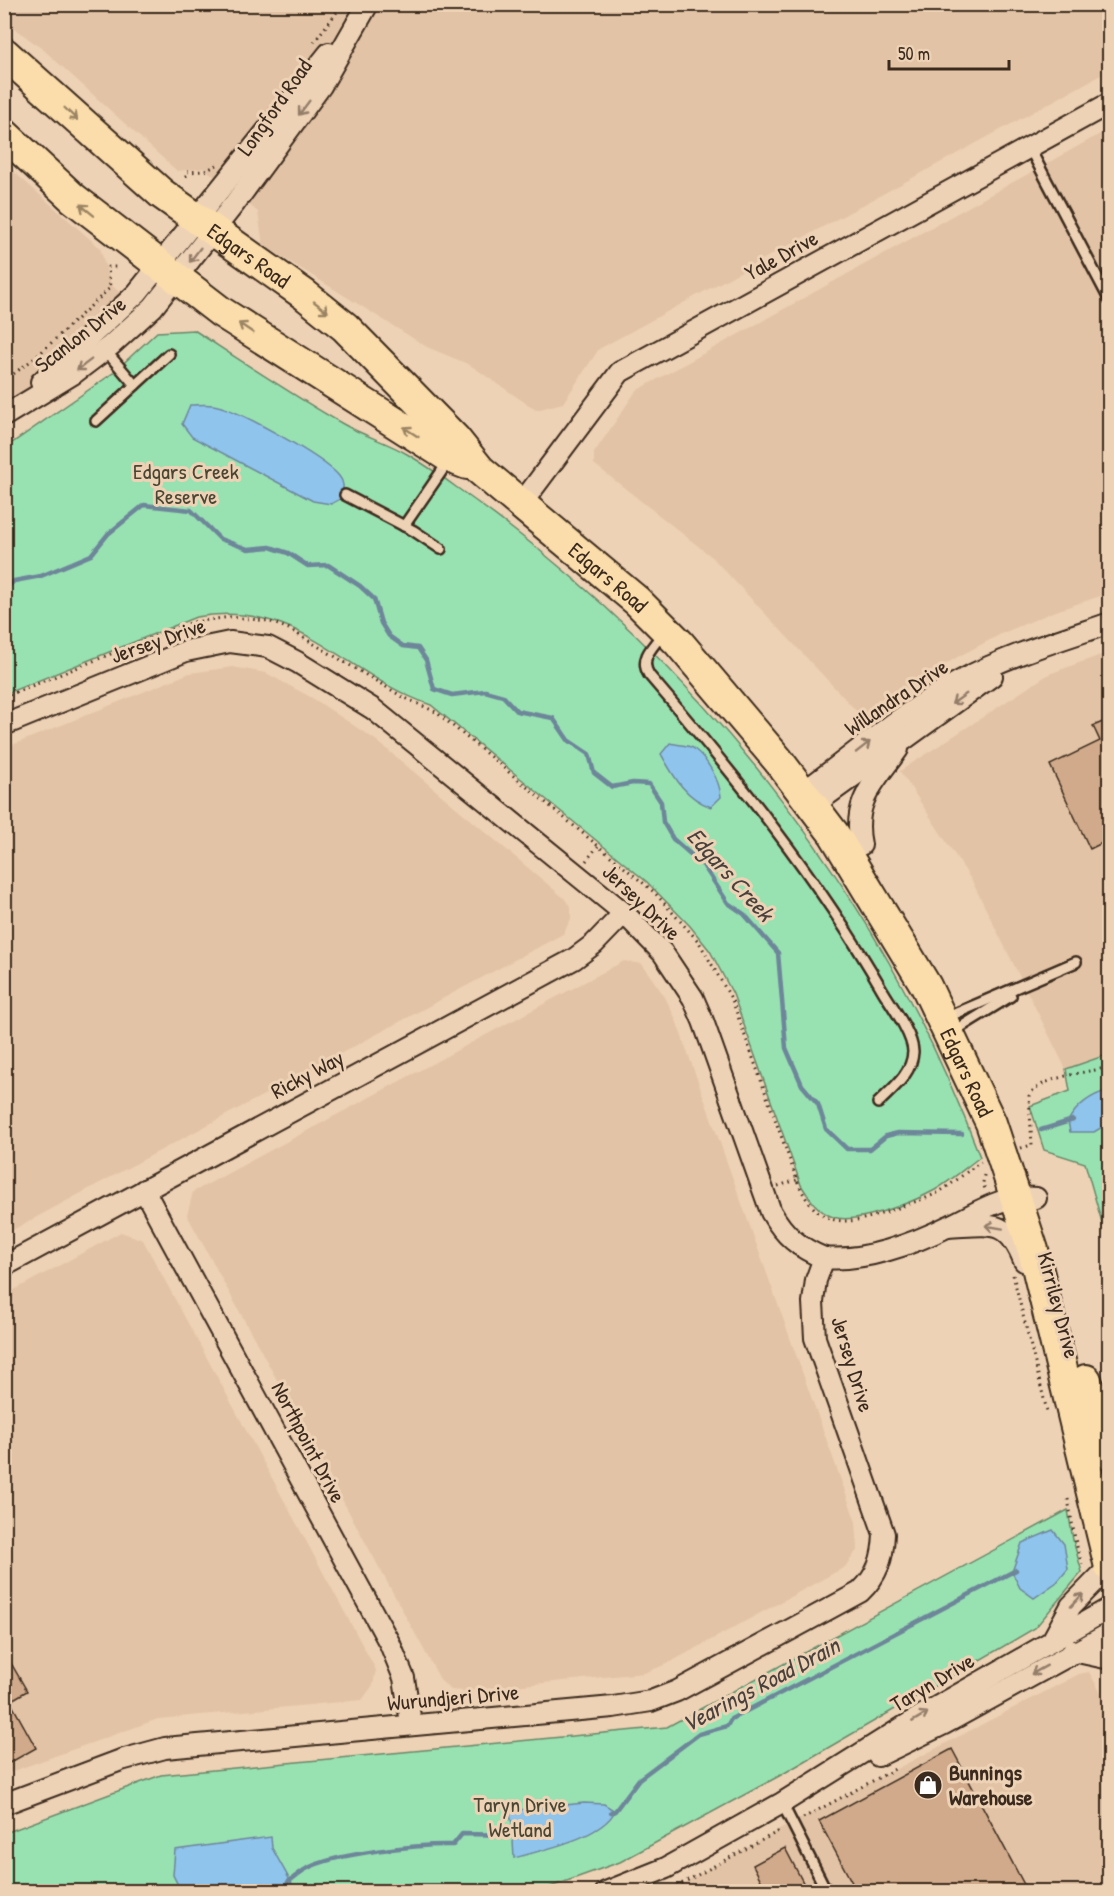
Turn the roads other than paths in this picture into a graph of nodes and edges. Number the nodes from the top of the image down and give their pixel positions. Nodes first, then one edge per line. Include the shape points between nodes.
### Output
1 (368, 4) edge
2 (4, 53) edge
3 (1110, 103) edge
4 (7, 139) edge
5 (1029, 147) junction
6 (203, 225) junction
7 (168, 272) junction
8 (1110, 301) edge
9 (105, 350) junction
10 (169, 354) dead end
11 (135, 385) junction
12 (4, 415) edge
13 (96, 421) dead end
14 (451, 457) junction
15 (480, 470) junction
16 (345, 495) dead end
17 (522, 503) junction
18 (404, 526) junction
19 (441, 549) dead end
20 (1110, 623) edge
21 (673, 637) junction
22 (1024, 654) junction
23 (4, 725) edge
24 (909, 735) junction
25 (814, 794) junction
26 (861, 845) junction
27 (624, 913) junction
28 (1076, 962) dead end
29 (1025, 986) junction
30 (954, 1023) junction
31 (878, 1103) dead end
32 (144, 1190) junction
33 (1014, 1200) junction
34 (948, 1227) junction
35 (824, 1258) junction
36 (4, 1266) edge
37 (1096, 1452) edge
38 (878, 1570) joint
39 (1103, 1573) edge
40 (1110, 1608) edge
41 (1110, 1633) edge
42 (1053, 1639) junction
43 (1073, 1651) junction
44 (1110, 1659) edge
45 (411, 1724) junction
46 (782, 1803) junction
47 (4, 1804) edge
48 (606, 1892) edge
49 (827, 1892) edge

1 - 6 street, Longford Road
2 -> 6 main road, Edgars Road via 89,132
3 - 5 street, Yale Drive
7 -> 4 main road, Edgars Road via 73,198
5 - 8 lane
5 - 17 street, Yale Drive via 620,372
6 - 7 street, Longford Road
6 -> 15 main road, Edgars Road via 345,327 456,440
7 - 9 street, Scanlon Drive via 132,327
7 - 12 street, Scanlon Drive via 137,293
14 -> 7 main road, Edgars Road via 254,334
9 - 11 lane
9 -> 12 street, Scanlon Drive
10 - 11 lane
11 - 13 lane
14 - 15 main road, Edgars Road
14 - 18 lane
15 - 17 main road, Edgars Road
16 - 18 lane
17 - 21 main road, Edgars Road via 601,568
18 - 19 lane
20 - 22 street, Willandra Drive
21 - 25 main road, Edgars Road
21 - 31 lane via 650,649 644,667 743,784 790,848 828,902 900,1020 913,1049 912,1065
22 -> 24 street, Willandra Drive
25 -> 22 street, Willandra Drive via 918,705 961,680
23 - 27 street, Jersey Drive via 186,651 230,642 268,647 392,722
24 - 25 street, Willandra Drive
24 - 26 street via 864,798 857,824
25 - 26 main road, Edgars Road
25 - 30 main road, Edgars Road
26 - 30 main road, Edgars Road via 909,921
27 - 32 street, Ricky Way via 574,959
27 - 35 street, Jersey Drive via 663,953 693,998 780,1228 806,1251
28 - 29 lane
29 - 30 lane
29 - 30 lane
30 - 33 main road, Edgars Road
30 - 33 main road, Edgars Road via 1018,1149
32 - 36 street, Ricky Way
32 - 45 street, Northpoint Drive via 390,1644 404,1678
33 - 34 street, Kirriley Drive
33 - 37 main road, Edgars Road via 1034,1250
34 - 35 street, Kirriley Drive via 863,1257
37 -> 34 street, Kirriley Drive via 1058,1395 1033,1292 1016,1242 998,1226
35 - 38 street, Jersey Drive via 813,1302 815,1338 885,1534
37 - 39 main road, Edgars Road
38 - 45 street, Wurundjeri Drive via 869,1583 847,1599 677,1692 651,1701
42 -> 39 street via 1071,1606
40 - 42 street, Taryn Drive
41 - 43 street, Taryn Drive
46 -> 42 street, Taryn Drive
43 - 44 street
43 -> 46 street, Taryn Drive via 944,1724
45 - 47 street, Wurundjeri Drive via 165,1748 121,1760
46 - 48 street, Taryn Drive via 666,1868
46 - 49 lane

